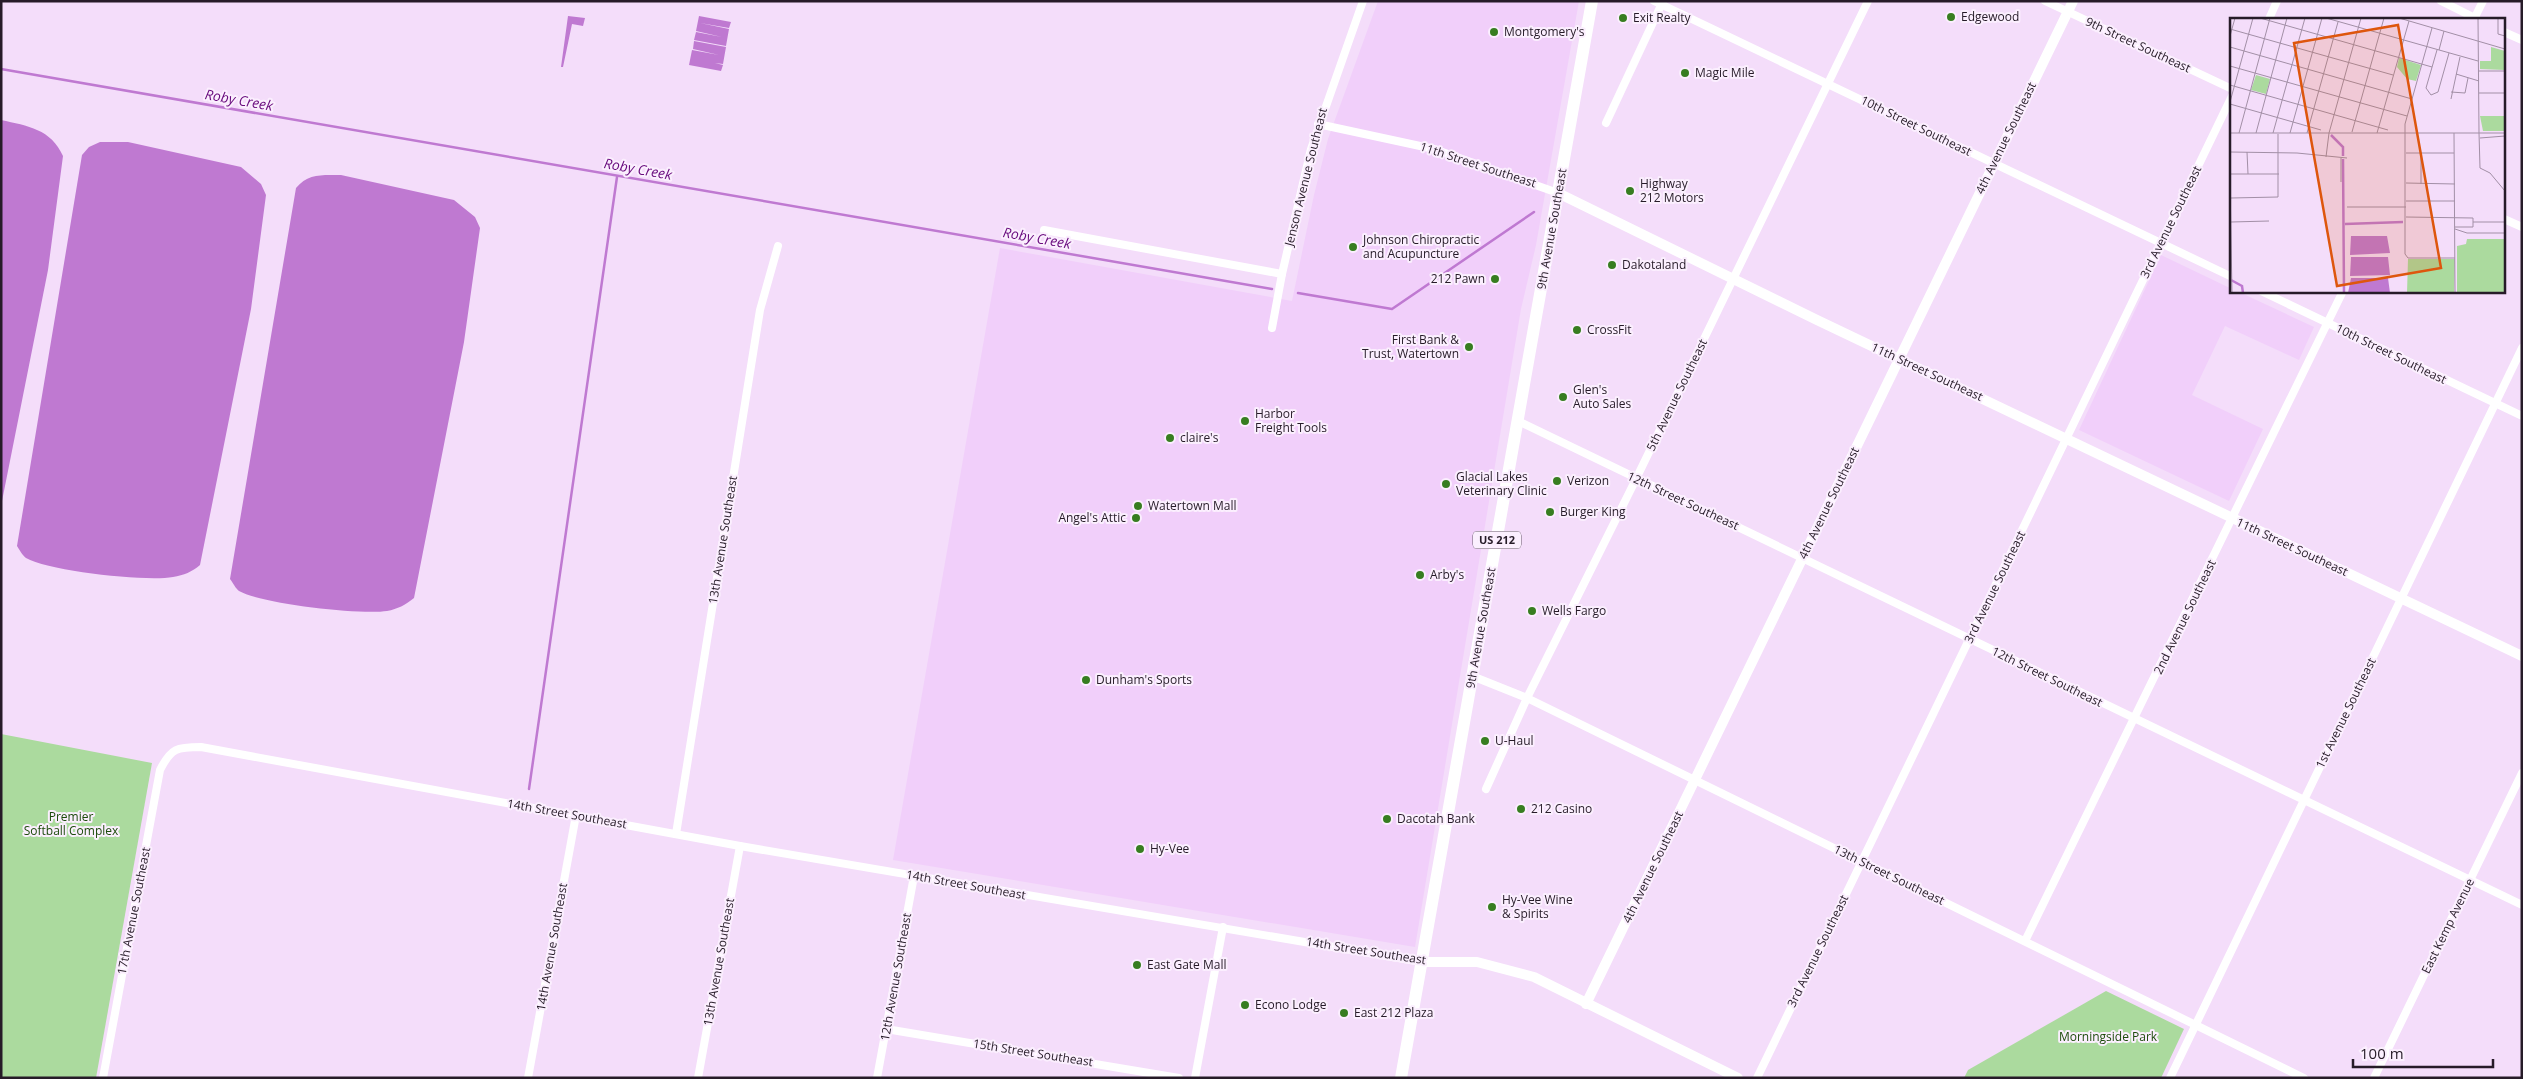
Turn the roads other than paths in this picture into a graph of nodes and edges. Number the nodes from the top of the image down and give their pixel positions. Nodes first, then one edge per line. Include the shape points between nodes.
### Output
1 (1363, 1) edge
2 (1592, 1) edge
3 (1868, 1) edge
4 (2045, 1) edge
5 (2073, 1) edge
6 (2278, 1) edge
7 (2441, 1) edge
8 (2482, 1) edge
9 (1660, 2) edge
10 (2067, 12) junction
11 (2270, 18) edge
12 (2475, 18) edge
13 (2506, 33) edge
14 (2522, 40) edge
15 (1828, 84) junction
16 (2230, 88) edge
17 (2230, 100) edge
18 (1606, 122) dead end
19 (1318, 124) junction
20 (1994, 163) junction
21 (1558, 193) junction
22 (2506, 219) edge
23 (2522, 227) edge
24 (1044, 230) dead end
25 (2160, 243) junction
26 (778, 246) dead end
27 (1282, 274) junction
28 (2230, 276) edge
29 (1733, 280) junction
30 (2263, 292) edge
31 (2342, 292) edge
32 (2327, 323) junction
33 (1272, 328) dead end
34 (2522, 348) edge
35 (1899, 358) junction
36 (2495, 403) junction
37 (2522, 416) edge
38 (1518, 421) junction
39 (2067, 438) junction
40 (1636, 479) junction
41 (2233, 519) junction
42 (1803, 558) junction
43 (2402, 598) junction
44 (1970, 640) junction
45 (2522, 656) edge
46 (1472, 676) junction
47 (1527, 698) junction
48 (2134, 720) junction
49 (175, 749) joint
50 (2522, 774) edge
51 (1695, 781) junction
52 (1486, 789) dead end
53 (2303, 800) junction
54 (576, 816) junction
55 (676, 834) junction
56 (740, 846) junction
57 (1861, 862) junction
58 (914, 876) junction
59 (2470, 880) junction
60 (2522, 905) edge
61 (1223, 927) junction
62 (2025, 941) junction
63 (1422, 962) junction
64 (1586, 1004) junction
65 (2196, 1024) junction
66 (886, 1029) junction
67 (103, 1078) edge
68 (528, 1078) edge
69 (698, 1078) edge
70 (877, 1078) edge
71 (1179, 1078) edge
72 (1195, 1078) edge
73 (1401, 1078) edge
74 (1738, 1078) edge
75 (1757, 1078) edge
76 (2170, 1078) edge
77 (2304, 1078) edge
78 (2374, 1078) edge

1 - 19 street, Jenson Avenue Southeast
2 - 21 main road, 9th Avenue Southeast / US 212
3 - 15 street, 5th Avenue Southeast
4 - 10 street, 9th Street Southeast
5 - 10 street, 4th Avenue Southeast
6 - 11 street
7 - 12 street
8 - 12 street
9 - 15 street, 10th Street Southeast
9 - 18 street
10 - 16 street, 9th Street Southeast
10 - 20 street, 4th Avenue Southeast
13 - 14 street
15 - 20 street, 10th Street Southeast
15 - 29 street, 5th Avenue Southeast
17 - 25 street, 3rd Avenue Southeast
19 - 21 street, 11th Street Southeast via 1434,149
19 - 27 street, Jenson Avenue Southeast
20 - 25 street, 10th Street Southeast
20 - 35 street, 4th Avenue Southeast
21 - 29 street, 11th Street Southeast
21 - 38 main road, 9th Avenue Southeast / US 212
22 - 23 street
24 - 27 street
25 - 28 street, 10th Street Southeast
25 - 39 street, 3rd Avenue Southeast
26 - 55 street, 13th Avenue Southeast via 760,310
27 - 33 street, Jenson Avenue Southeast
29 - 35 street, 11th Street Southeast
29 - 40 street, 5th Avenue Southeast
30 - 32 street, 10th Street Southeast
31 - 32 street, 2nd Avenue Southeast
32 - 36 street, 10th Street Southeast
32 - 41 street, 2nd Avenue Southeast
34 - 36 street, 1st Avenue Southeast
35 - 39 street, 11th Street Southeast
35 - 42 street, 4th Avenue Southeast
36 - 37 street, 10th Street Southeast
36 - 43 street, 1st Avenue Southeast
38 - 40 street, 12th Street Southeast
38 - 46 main road, 9th Avenue Southeast / US 212
39 - 41 street, 11th Street Southeast
39 - 44 street, 3rd Avenue Southeast
40 - 42 street, 12th Street Southeast
40 - 47 street, 5th Avenue Southeast
41 - 43 street, 11th Street Southeast
41 - 48 street, 2nd Avenue Southeast
42 - 44 street, 12th Street Southeast
42 - 51 street, 4th Avenue Southeast
43 - 45 street, 11th Street Southeast
43 - 53 street, 1st Avenue Southeast
44 - 48 street, 12th Street Southeast
44 - 57 street, 3rd Avenue Southeast
46 - 47 street, 13th Street Southeast
46 - 63 main road, 9th Avenue Southeast / US 212
47 - 51 street, 13th Street Southeast
47 - 52 street, 5th Avenue Southeast
48 - 53 street, 12th Street Southeast
48 - 62 street, 2nd Avenue Southeast
49 - 54 street, 14th Street Southeast via 201,747
49 - 67 street, 17th Avenue Southeast via 160,770
50 - 59 street, East Kemp Avenue
51 - 57 street, 13th Street Southeast
51 - 64 street, 4th Avenue Southeast
53 - 59 street, 12th Street Southeast
53 - 65 street, 1st Avenue Southeast
54 - 55 street, 14th Street Southeast
54 - 68 street, 14th Avenue Southeast
55 - 56 street, 14th Street Southeast
56 - 58 street, 14th Street Southeast
56 - 69 street, 13th Avenue Southeast
57 - 62 street, 13th Street Southeast
57 - 75 street, 3rd Avenue Southeast
58 - 61 street, 14th Street Southeast
58 - 66 street, 12th Avenue Southeast
59 - 60 street, 12th Street Southeast
59 - 78 street, East Kemp Avenue
61 - 63 street, 14th Street Southeast
61 - 72 street
62 - 65 street, 13th Street Southeast
63 - 64 street, 14th Street Southeast via 1456,960 1500,966 1534,977
63 - 73 main road, 9th Avenue Southeast / US 212
64 - 74 street, 14th Street Southeast
65 - 76 street, 1st Avenue Southeast
65 - 77 street, 13th Street Southeast
66 - 70 street, 12th Avenue Southeast
66 - 71 street, 15th Street Southeast

